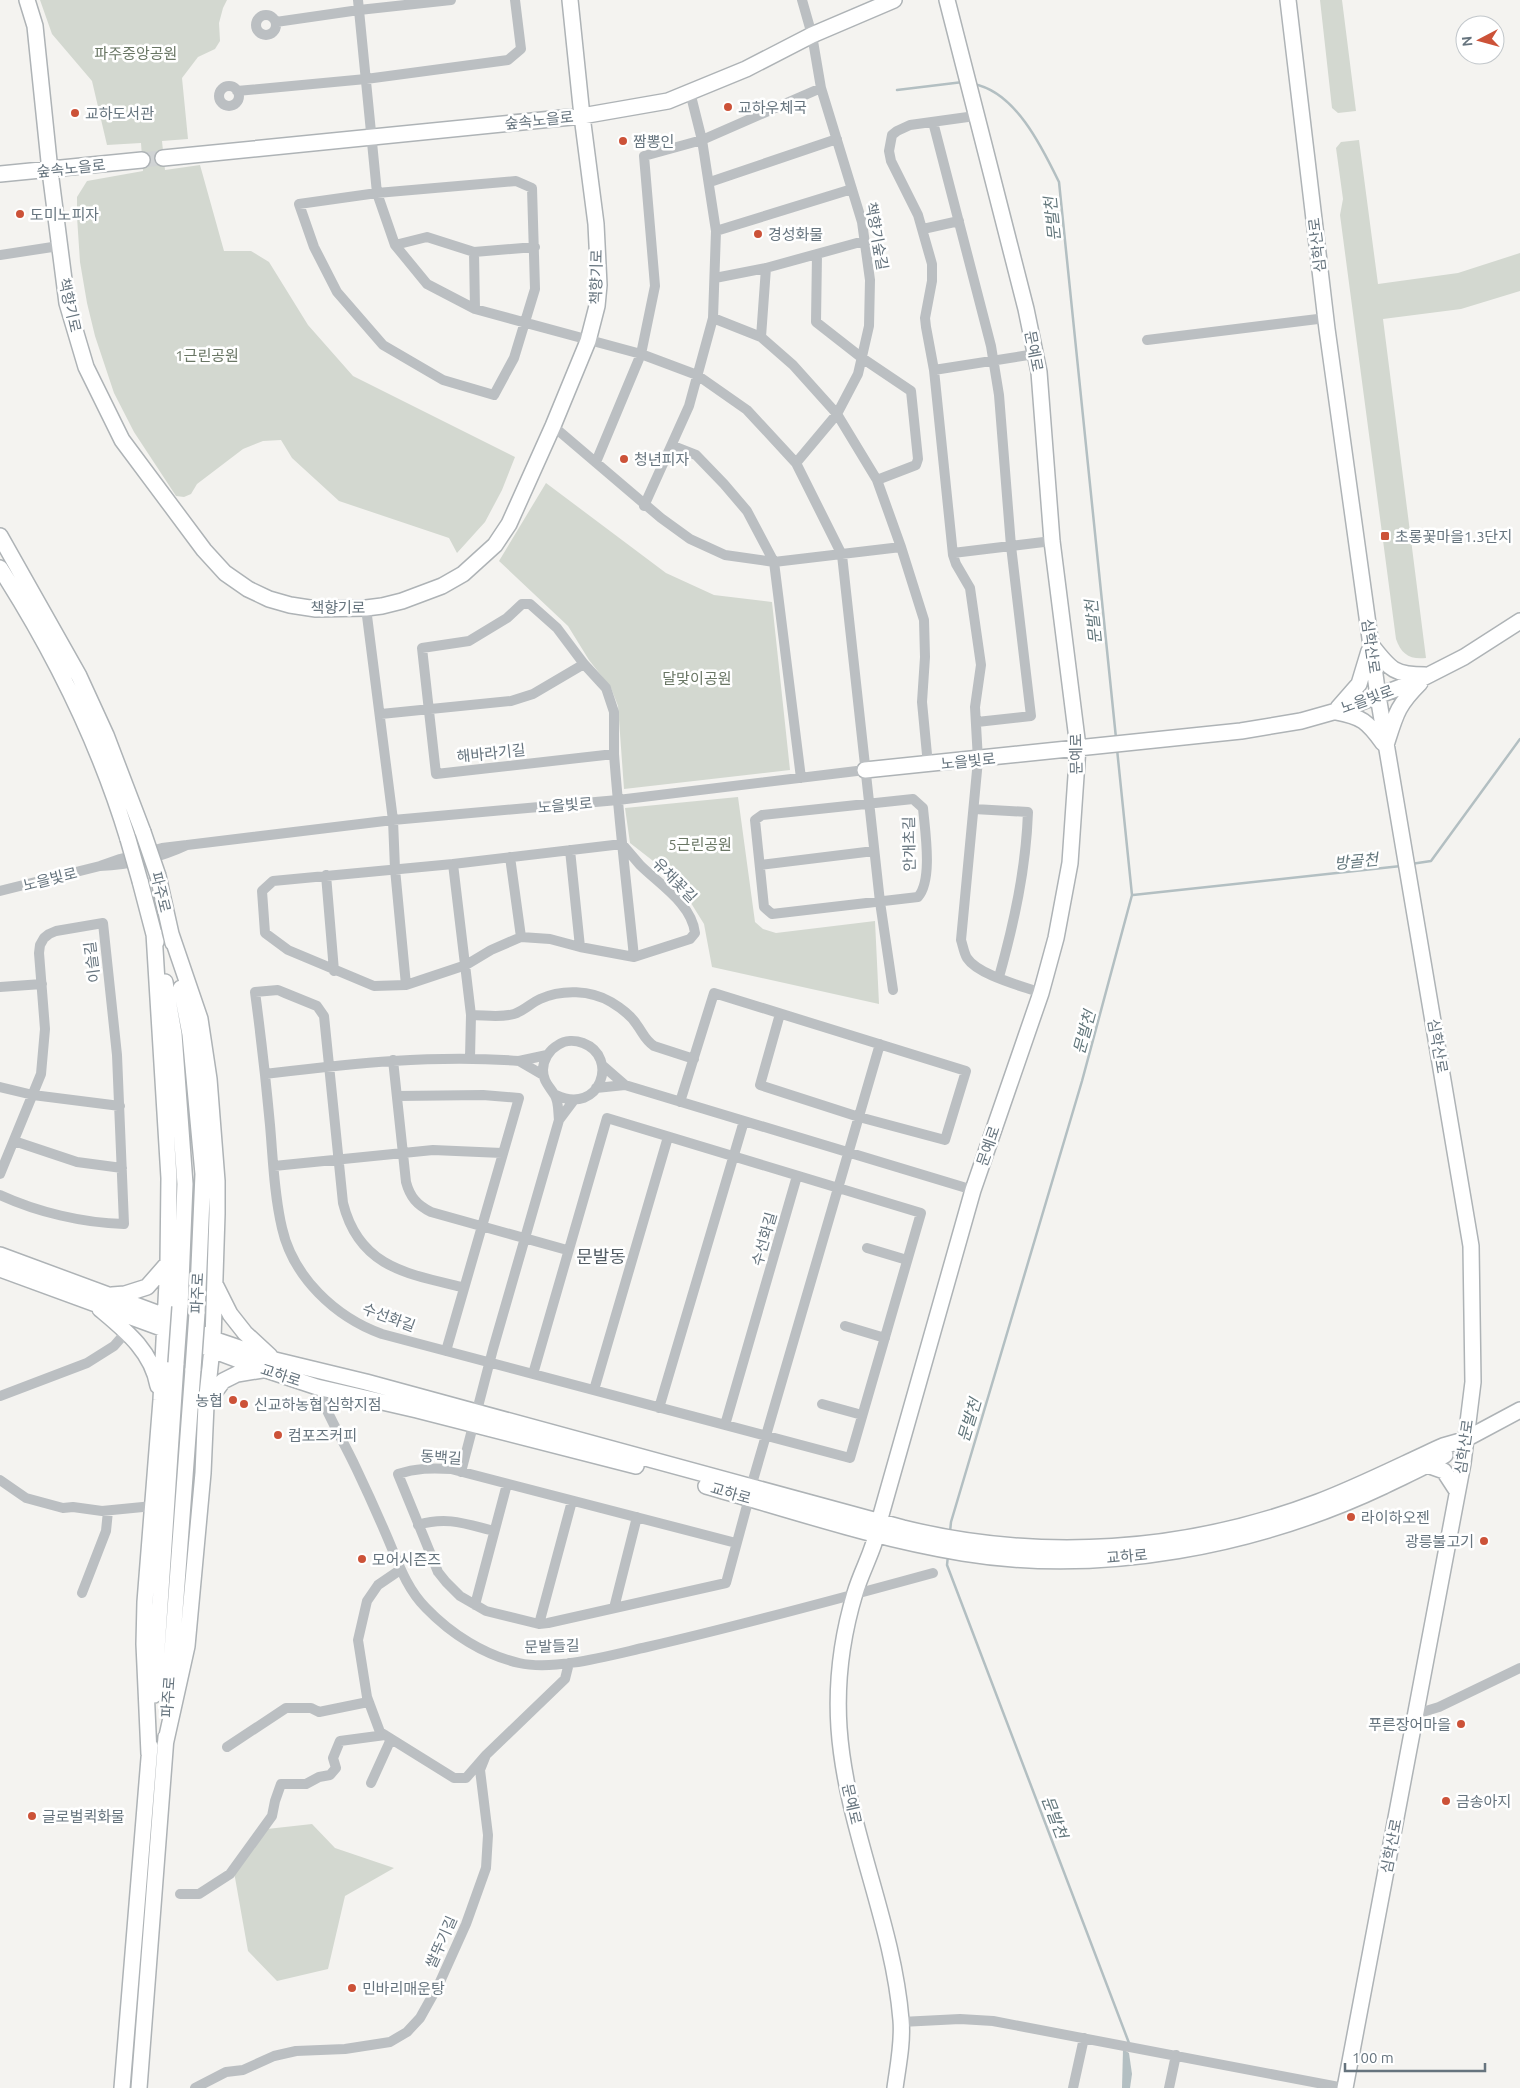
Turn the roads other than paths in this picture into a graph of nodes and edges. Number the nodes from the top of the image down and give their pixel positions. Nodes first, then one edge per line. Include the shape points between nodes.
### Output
1 (27, 0) edge
2 (451, 0) edge
3 (515, 0) edge
4 (570, 0) edge
5 (802, 0) edge
6 (894, 0) edge
7 (947, 0) edge
8 (1288, 0) edge
9 (358, 5) edge
10 (276, 22) dead end
11 (812, 36) junction
12 (366, 79) junction
13 (821, 88) junction
14 (237, 91) dead end
15 (690, 92) junction
16 (582, 116) junction
17 (975, 116) junction
18 (933, 122) junction
19 (373, 137) junction
20 (837, 139) junction
21 (702, 140) junction
22 (163, 158) tunnel mouth
23 (142, 160) tunnel mouth
24 (50, 171) junction
25 (0, 174) edge
26 (710, 182) junction
27 (852, 189) junction
28 (377, 193) junction
29 (959, 220) junction
30 (923, 229) junction
31 (716, 231) junction
32 (864, 241) junction
33 (395, 245) junction
34 (59, 246) junction
35 (534, 247) junction
36 (474, 252) junction
37 (817, 254) junction
38 (0, 255) edge
39 (766, 268) junction
40 (715, 278) junction
41 (475, 309) junction
42 (713, 318) junction
43 (1326, 318) junction
44 (526, 324) junction
45 (761, 337) junction
46 (1147, 340) dead end
47 (588, 341) junction
48 (641, 354) junction
49 (1035, 354) junction
50 (862, 358) junction
51 (993, 360) junction
52 (934, 370) junction
53 (697, 374) junction
54 (837, 414) junction
55 (553, 426) junction
56 (672, 446) junction
57 (596, 462) junction
58 (796, 463) junction
59 (877, 480) junction
60 (644, 506) junction
61 (0, 536) edge
62 (1052, 540) junction
63 (1011, 546) junction
64 (900, 547) junction
65 (953, 553) junction
66 (842, 555) junction
67 (774, 562) junction
68 (0, 568) edge
69 (366, 608) junction
70 (1520, 621) edge
71 (1371, 644) junction
72 (584, 664) junction
73 (1429, 675) junction
74 (1378, 696) junction
75 (429, 709) junction
76 (1334, 712) junction
77 (381, 714) junction
78 (977, 722) junction
79 (1386, 746) junction
80 (1078, 747) junction
81 (614, 754) junction
82 (978, 760) junction
83 (928, 765) junction
84 (865, 770) junction
85 (800, 778) junction
86 (618, 800) junction
87 (869, 805) junction
88 (974, 809) junction
89 (394, 820) junction
90 (622, 844) junction
91 (570, 850) junction
92 (874, 851) junction
93 (510, 857) junction
94 (453, 864) junction
95 (760, 865) junction
96 (395, 869) junction
97 (326, 875) junction
98 (0, 891) edge
99 (880, 902) junction
100 (154, 934) junction
101 (171, 934) junction
102 (521, 937) junction
103 (580, 947) junction
104 (634, 957) junction
105 (466, 965) junction
106 (334, 970) junction
107 (999, 977) junction
108 (42, 984) junction
109 (406, 985) junction
110 (0, 987) edge
111 (893, 990) dead end
112 (1041, 993) junction
113 (780, 1014) junction
114 (471, 1015) junction
115 (880, 1044) junction
116 (547, 1055) junction
117 (470, 1058) junction
118 (694, 1059) junction
119 (393, 1060) junction
120 (519, 1061) junction
121 (602, 1065) junction
122 (328, 1066) junction
123 (265, 1074) junction
124 (544, 1075) junction
125 (625, 1085) junction
126 (0, 1087) edge
127 (596, 1088) junction
128 (33, 1095) junction
129 (556, 1095) junction
130 (398, 1096) junction
131 (574, 1100) junction
132 (680, 1102) junction
133 (120, 1106) junction
134 (859, 1117) junction
135 (559, 1120) junction
136 (744, 1121) junction
137 (668, 1137) junction
138 (14, 1141) junction
139 (849, 1152) junction
140 (402, 1153) junction
141 (502, 1153) junction
142 (732, 1156) junction
143 (338, 1159) junction
144 (274, 1166) junction
145 (122, 1168) junction
146 (0, 1174) edge
147 (798, 1176) junction
148 (838, 1188) junction
149 (973, 1190) junction
150 (0, 1195) edge
151 (481, 1226) junction
152 (525, 1238) junction
153 (867, 1248) dead end
154 (568, 1250) junction
155 (0, 1255) edge
156 (907, 1260) junction
157 (168, 1263) junction
158 (0, 1268) edge
159 (215, 1283) junction
160 (462, 1287) junction
161 (109, 1295) junction
162 (91, 1301) junction
163 (164, 1322) junction
164 (844, 1326) dead end
165 (127, 1331) junction
166 (885, 1338) junction
167 (212, 1344) junction
168 (446, 1351) junction
169 (490, 1363) junction
170 (269, 1365) junction
171 (533, 1374) junction
172 (317, 1387) junction
173 (594, 1390) junction
174 (0, 1396) edge
175 (161, 1400) junction
176 (822, 1404) dead end
177 (206, 1405) junction
178 (659, 1408) junction
179 (1520, 1410) edge
180 (862, 1415) junction
181 (475, 1419) junction
182 (725, 1425) junction
183 (766, 1436) junction
184 (1464, 1440) junction
185 (1428, 1465) junction
186 (461, 1472) junction
187 (0, 1480) edge
188 (507, 1484) junction
189 (1457, 1491) junction
190 (750, 1492) junction
191 (572, 1500) junction
192 (153, 1506) junction
193 (108, 1510) junction
194 (638, 1518) junction
195 (418, 1525) junction
196 (878, 1528) junction
197 (494, 1531) junction
198 (736, 1543) junction
199 (965, 1547) junction
200 (400, 1570) junction
201 (932, 1573) dead end
202 (82, 1593) dead end
203 (855, 1594) junction
204 (475, 1605) junction
205 (614, 1608) junction
206 (539, 1624) junction
207 (569, 1663) junction
208 (1520, 1668) edge
209 (368, 1702) junction
210 (1416, 1714) junction
211 (388, 1737) junction
212 (165, 1746) junction
213 (227, 1747) dead end
214 (149, 1754) junction
215 (486, 1755) junction
216 (371, 1783) dead end
217 (180, 1894) dead end
218 (901, 2022) junction
219 (1084, 2038) junction
220 (1176, 2055) junction
221 (122, 2088) edge
222 (139, 2088) edge
223 (195, 2088) edge
224 (896, 2088) edge
225 (1073, 2088) edge
226 (1170, 2088) edge
227 (1345, 2088) edge

1 - 24 street, 책향기로 via 35,26
2 - 9 street
3 - 12 street via 521,49 508,60
4 - 16 street, 책향기로
5 - 11 street, 책향기숲길
6 - 11 street, 숲속노을로
7 - 17 street, 문예로
8 - 43 street, 심학산로
9 - 10 street
9 - 12 street
11 - 13 street, 책향기숲길
11 - 15 street, 숲속노을로
12 - 14 street
12 - 19 street
13 - 20 street, 책향기숲길
13 - 21 street
15 - 16 street, 숲속노을로 via 668,100
15 - 21 street
16 - 19 street, 숲속노을로
16 - 47 street, 책향기로 via 596,224 599,284
17 - 18 street
17 - 49 street, 문예로
18 - 29 street
18 - 30 street via 902,128 892,135 889,142 894,171
19 - 22 street, 숲속노을로
19 - 28 street
20 - 26 street
20 - 27 street, 책향기숲길
21 - 26 street
21 - 48 street via 644,156 655,286
23 - 24 street, 숲속노을로
24 - 25 street, 숲속노을로
24 - 34 street, 책향기로
26 - 31 street
27 - 31 street
27 - 32 street, 책향기숲길
28 - 33 street
28 - 35 street via 516,181 532,188
28 - 44 street via 299,204 314,247 337,292 383,345 443,380 494,395 514,358
29 - 30 street
29 - 51 street
30 - 52 street via 933,273 925,318
31 - 40 street
32 - 37 street
32 - 50 street, 책향기숲길 via 870,280 869,326
33 - 36 street via 428,237
33 - 41 street via 427,284
34 - 38 street
34 - 69 street, 책향기로 via 67,303 86,367 122,440 204,550 225,573 248,589 269,598 316,609
35 - 36 street
35 - 44 street via 535,289
36 - 41 street
37 - 39 street
37 - 50 street via 816,322
39 - 40 street
39 - 45 street
40 - 42 street
41 - 44 street
42 - 45 street
42 - 53 street
43 - 46 street
43 - 71 street, 심학산로
44 - 47 street
45 - 54 street via 793,365
47 - 48 street
47 - 55 street, 책향기로
48 - 53 street
48 - 57 street
49 - 51 street
49 - 62 street, 문예로
50 - 54 street, 책향기숲길 via 858,374
50 - 59 street via 910,391 916,465
51 - 52 street
51 - 63 street
52 - 65 street
53 - 56 street via 689,406
53 - 58 street via 747,410
54 - 58 street, 책향기숲길
54 - 59 street
55 - 57 street
55 - 69 street, 책향기로 via 509,524 495,545 463,574 442,586 402,601
56 - 60 street
56 - 67 street via 696,455 730,490 747,511
57 - 60 street
58 - 66 street
59 - 64 street
60 - 67 street via 690,539 725,555
61 - 101 street, 파주로, bridge via 78,676 106,735 158,876
62 - 63 street
62 - 80 street, 문예로
63 - 65 street
63 - 78 street via 1031,716
64 - 66 street
64 - 83 street via 924,620 922,702
65 - 78 street via 972,596 981,664 975,707
66 - 67 street
66 - 84 street
67 - 85 street
68 - 100 street, 파주로, bridge via 68,689 98,752 128,839
69 - 77 street
70 - 73 street, 노을빛로
71 - 73 street via 1395,671 1406,675
71 - 74 street, 심학산로
71 - 76 street via 1359,684
72 - 75 street via 533,694 511,701
72 - 75 street, 해바라기길 via 557,628 530,604 522,604 507,618 469,641 422,648
72 - 81 street, 해바라기길 via 606,688 614,712
73 - 74 street, 노을빛로
73 - 79 street via 1403,700
74 - 76 street, 노을빛로
74 - 79 street, 심학산로
75 - 77 street
75 - 81 street, 해바라기길 via 436,774
76 - 79 street via 1357,716 1372,727
76 - 80 street, 노을빛로 via 1241,731
77 - 89 street
78 - 82 street
79 - 184 street, 심학산로 via 1471,1246 1473,1382
80 - 82 street, 노을빛로
80 - 112 street, 문예로 via 1070,863 1056,938
81 - 86 street, 해바라기길
82 - 83 street, 노을빛로
82 - 88 street
83 - 84 street, 노을빛로
84 - 85 street, 노을빛로
84 - 87 street
85 - 86 street, 노을빛로
86 - 89 street, 노을빛로
86 - 90 street
87 - 92 street
87 - 95 street, 안개초길 via 762,815 755,820
87 - 99 street, 안개초길 via 912,799 924,808 927,852 924,890 918,897
88 - 107 street via 961,940 968,959 975,966
88 - 107 street via 1028,812 1027,849 1019,900
89 - 96 street
89 - 98 street, 노을빛로 via 187,845 164,855 123,865 100,866
90 - 91 street, 유채꽃길
90 - 104 street
90 - 104 street, 유채꽃길 via 681,904 694,925 695,933 690,939
91 - 93 street, 유채꽃길
91 - 103 street
92 - 95 street
92 - 99 street
93 - 94 street, 유채꽃길
93 - 102 street
94 - 96 street, 유채꽃길
94 - 105 street
95 - 99 street, 안개초길 via 764,907 772,914
96 - 97 street, 유채꽃길
96 - 109 street
97 - 106 street
97 - 106 street, 유채꽃길 via 273,881 262,891 262,900 265,933 288,950
99 - 111 street
100 - 157 street via 168,1158
100 - 214 street, 파주로, bridge via 174,1034 184,1184 180,1307
101 - 159 street via 200,1019 209,1079 217,1181
101 - 212 street, 파주로, bridge via 190,1034 203,1174 193,1369
102 - 103 street, 유채꽃길 via 550,939
102 - 105 street, 유채꽃길
103 - 104 street, 유채꽃길
105 - 109 street, 유채꽃길
105 - 114 street
106 - 109 street, 유채꽃길 via 374,986
107 - 112 street
108 - 110 street
108 - 128 street, 이슬길 via 44,1053
108 - 133 street, 이슬길 via 39,953 44,938 56,931 103,923
112 - 149 street, 문예로
113 - 115 street
113 - 118 street via 714,993
113 - 134 street via 760,1085
114 - 117 street
114 - 118 street via 504,1016 557,994 589,994 602,997 622,1009 654,1046
115 - 134 street
115 - 134 street via 966,1071 945,1140
116 - 120 street
116 - 121 street via 559,1044 579,1041 595,1051
116 - 124 street
117 - 119 street
117 - 120 street
118 - 132 street
119 - 122 street
119 - 130 street
120 - 124 street
121 - 125 street
121 - 127 street via 602,1078
122 - 123 street
122 - 123 street, 수선화길 via 321,1010 278,990 255,992
122 - 143 street, 수선화길
123 - 144 street, 수선화길
124 - 129 street via 548,1088
125 - 127 street
125 - 132 street
126 - 128 street
127 - 131 street via 584,1098
128 - 133 street
128 - 138 street, 이슬길
129 - 131 street
129 - 135 street
130 - 140 street
130 - 141 street via 518,1098
131 - 135 street
132 - 136 street
133 - 145 street, 이슬길
134 - 139 street
135 - 152 street
136 - 139 street
136 - 142 street
137 - 142 street, 수선화길
137 - 154 street, 수선화길 via 607,1118
137 - 173 street
138 - 145 street via 77,1162
138 - 146 street, 이슬길
139 - 148 street
139 - 149 street
140 - 141 street via 453,1150
140 - 143 street
140 - 151 street via 408,1191 417,1203 431,1212
141 - 151 street
142 - 147 street, 수선화길
142 - 178 street
143 - 144 street
143 - 160 street, 수선화길 via 346,1216 368,1250 398,1270
144 - 168 street, 수선화길 via 278,1208 287,1245 295,1263 320,1295 344,1315 370,1330
145 - 150 street, 이슬길 via 124,1224 57,1214
147 - 148 street, 수선화길
147 - 182 street, 수선화길
148 - 156 street, 수선화길 via 921,1213
148 - 183 street
149 - 196 street, 문예로
151 - 152 street
151 - 160 street
152 - 154 street
152 - 169 street
153 - 156 street
154 - 171 street, 수선화길
155 - 161 street, 교하로
156 - 166 street, 수선화길
157 - 161 street via 147,1287
157 - 163 street
158 - 162 street, 교하로
159 - 167 street
159 - 170 street via 230,1314
160 - 168 street
161 - 163 street, 교하로
162 - 163 street, 교하로
162 - 165 street
163 - 167 street, 교하로
163 - 175 street
164 - 166 street
165 - 174 street via 114,1346 87,1363
165 - 175 street via 156,1373
166 - 180 street, 수선화길
167 - 170 street, 교하로
167 - 177 street
168 - 169 street, 수선화길
169 - 171 street, 수선화길
169 - 181 street
170 - 172 street, 교하로
170 - 177 street via 223,1381
170 - 181 street, 교하로 via 366,1382
171 - 173 street, 수선화길
172 - 181 street, 교하로
172 - 200 street, 문발들길
173 - 178 street, 수선화길
175 - 192 street
176 - 180 street
177 - 212 street via 187,1646
178 - 182 street, 수선화길
179 - 184 street, 교하로
180 - 183 street, 수선화길 via 850,1458
181 - 186 street
181 - 190 street, 교하로
182 - 183 street, 수선화길
183 - 190 street
184 - 185 street, 교하로
184 - 189 street, 심학산로
184 - 199 street, 교하로 via 1442,1446 1318,1502 1224,1531 1113,1547
185 - 189 street via 1444,1471
185 - 199 street, 교하로 via 1310,1517 1227,1542 1172,1552 1105,1559 1026,1559
186 - 188 street, 동백길
186 - 195 street, 동백길 via 426,1468 398,1474
187 - 193 street via 26,1498 63,1508
188 - 191 street, 동백길
188 - 197 street
189 - 210 street, 심학산로
190 - 196 street, 교하로
190 - 198 street, 동백길
191 - 194 street, 동백길
191 - 206 street
192 - 193 street
192 - 214 street via 145,1619
193 - 202 street via 106,1531
194 - 198 street, 동백길
194 - 205 street
195 - 197 street via 455,1521
195 - 204 street, 동백길 via 431,1558 446,1582
196 - 199 street, 교하로
196 - 203 street, 문예로
197 - 204 street
198 - 205 street, 동백길 via 726,1583
200 - 207 street, 문발들길 via 425,1607 444,1625 476,1646 521,1663
200 - 209 street via 378,1585 367,1601 358,1640
201 - 203 street, 문발들길
203 - 207 street, 문발들길 via 694,1636
203 - 218 street, 문예로 via 840,1670 841,1749 850,1800 893,1966
204 - 206 street, 동백길 via 486,1611
205 - 206 street, 동백길
207 - 215 street via 564,1679
208 - 210 street via 1439,1707
209 - 211 street via 380,1732
209 - 213 street via 319,1712 311,1708 286,1708
210 - 227 street, 심학산로
211 - 215 street via 454,1778 466,1778
211 - 216 street
211 - 217 street via 340,1742 333,1758 336,1768 330,1775 306,1784 281,1784 272,1816 230,1874 200,1894
212 - 222 street, 파주로
214 - 221 street, 파주로
215 - 223 street, 쌀뚜기길 via 480,1770 488,1835 486,1868 466,1924 420,2018 407,2032 390,2042 274,2056 243,2070 226,2072
218 - 219 street via 978,2019
218 - 224 street, 문예로
219 - 220 street
219 - 225 street
220 - 226 street
220 - 227 street

